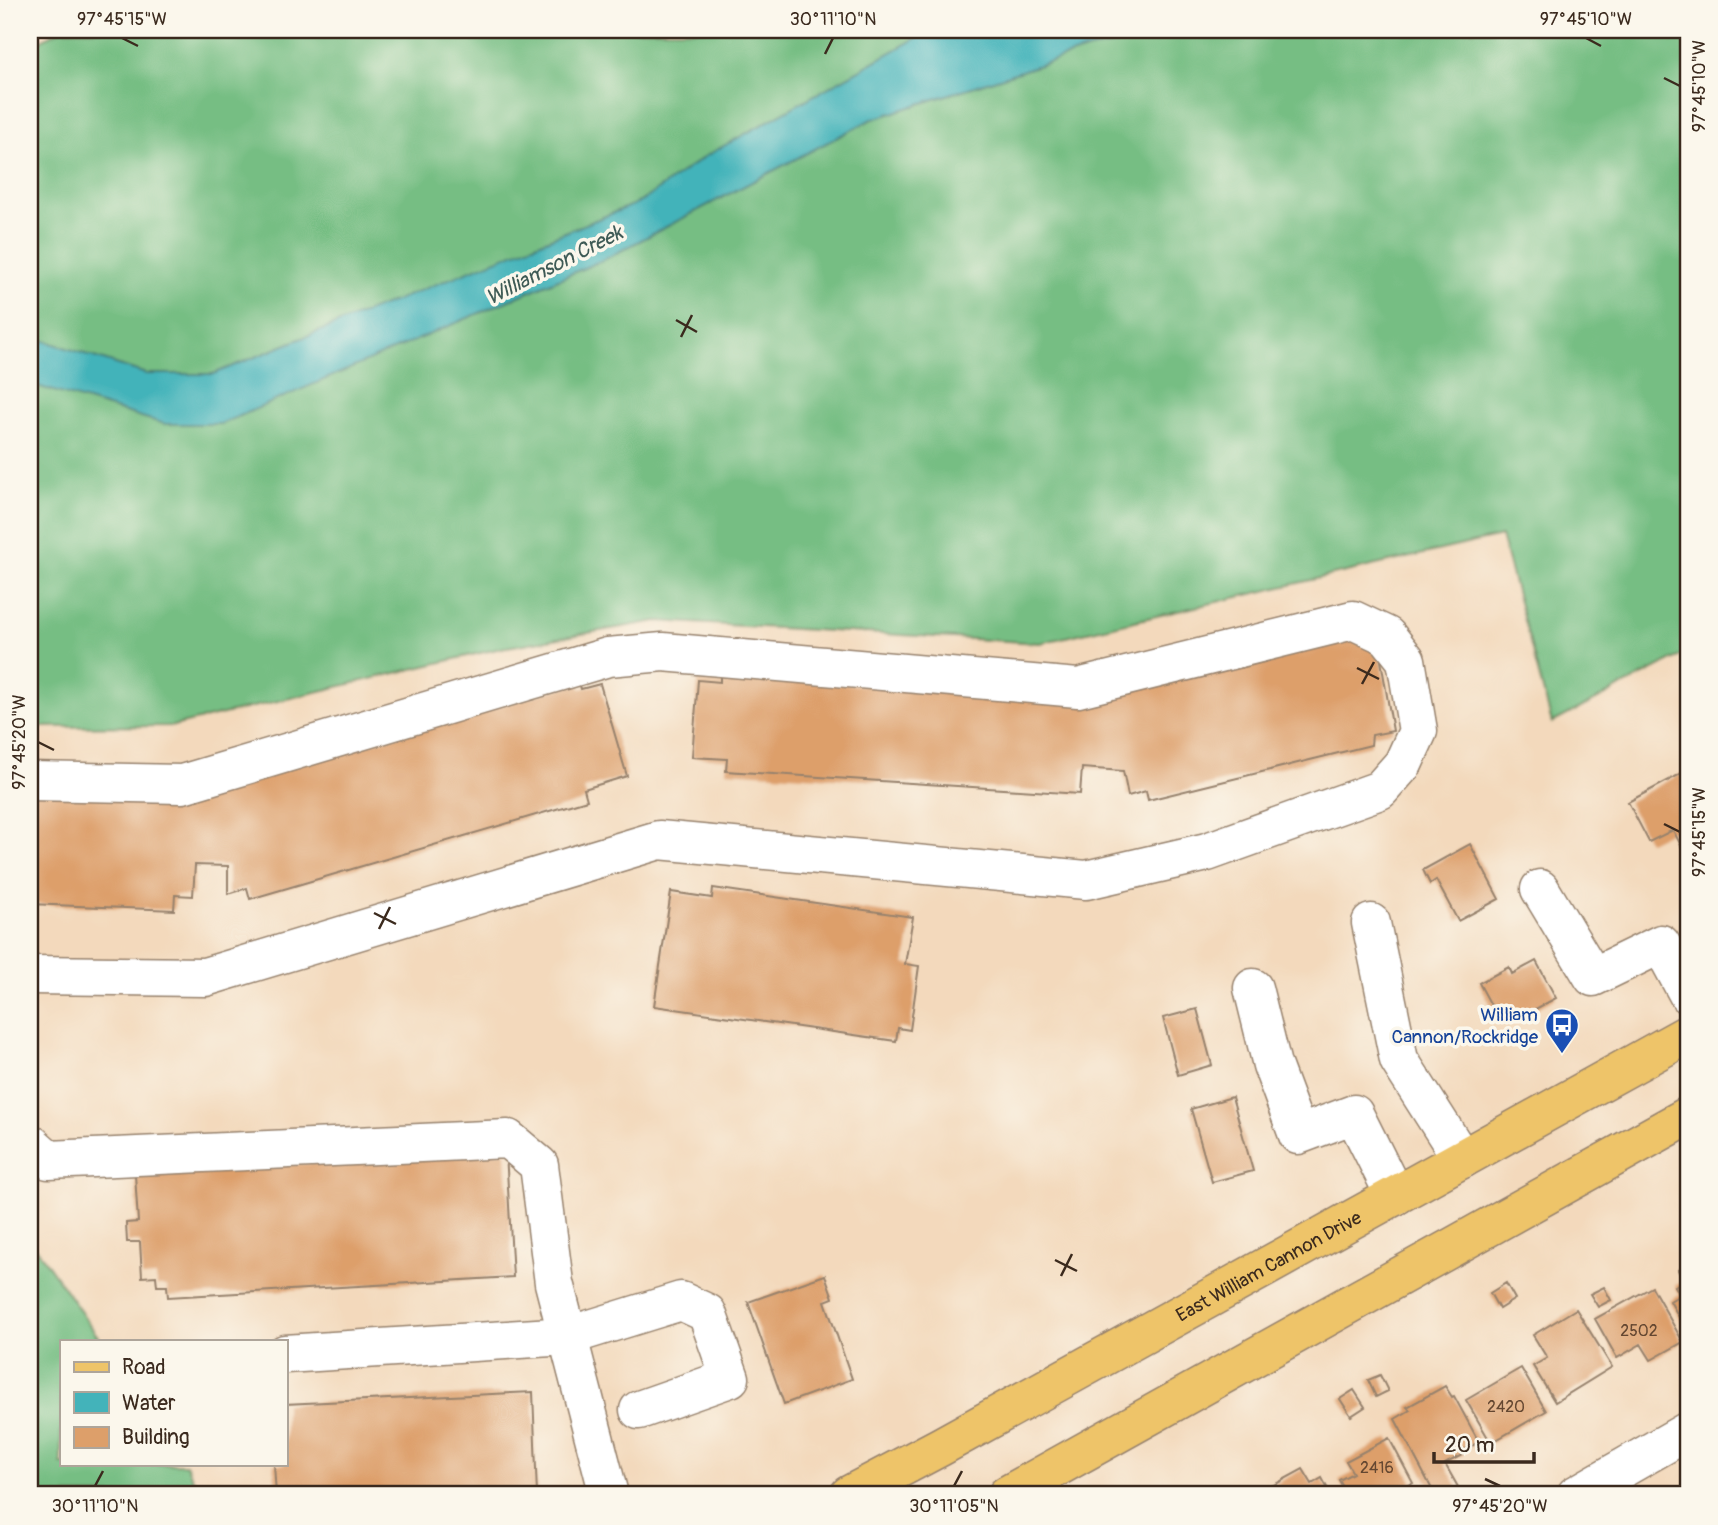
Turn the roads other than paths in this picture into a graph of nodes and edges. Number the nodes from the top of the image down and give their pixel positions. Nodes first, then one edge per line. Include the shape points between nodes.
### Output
1 (30, 780) edge
2 (1540, 889) dead end
3 (1371, 923) dead end
4 (1674, 937) edge
5 (30, 975) edge
6 (1253, 988) dead end
7 (1688, 994) edge
8 (1688, 1034) edge
9 (1688, 1116) edge
10 (30, 1143) edge
11 (1462, 1159) junction
12 (1395, 1196) junction
13 (568, 1336) junction
14 (287, 1354) edge
15 (639, 1410) dead end
16 (1688, 1431) edge
17 (609, 1495) edge
18 (849, 1495) edge
19 (1007, 1495) edge
20 (1576, 1495) edge

1 - 5 street via 182,784 608,657 663,653 1078,688 1353,620 1387,636 1406,660 1418,731 1404,764 1380,790 1207,852 1086,880 659,840 205,977
2 - 4 street via 1593,977
3 - 11 street via 1399,1060
4 - 7 street
6 - 12 street via 1272,1065 1298,1135 1353,1114
8 - 11 main road, East William Cannon Drive
9 - 19 main road
10 - 13 street via 49,1160 508,1139 539,1165 554,1283
11 - 12 main road, East William Cannon Drive
12 - 18 main road, East William Cannon Drive
13 - 14 street
13 - 15 street via 681,1301 707,1313 730,1378
13 - 17 street
16 - 20 street

